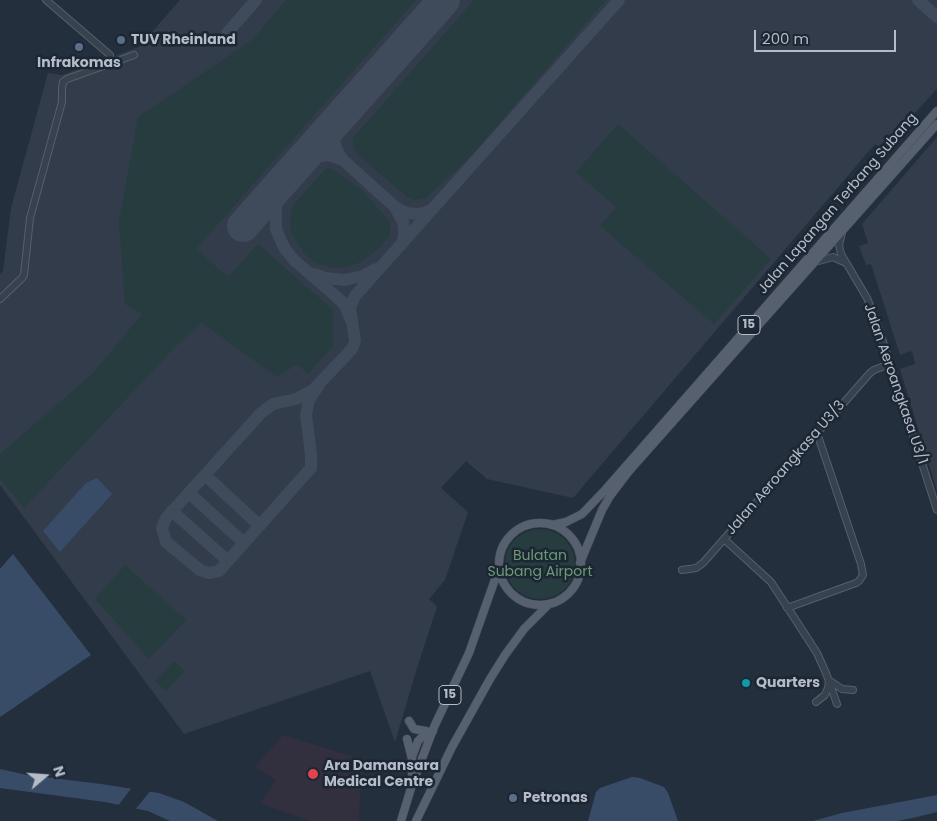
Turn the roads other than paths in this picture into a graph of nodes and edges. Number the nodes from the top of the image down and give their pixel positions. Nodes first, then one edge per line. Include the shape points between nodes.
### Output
1 (46, 0) edge
2 (110, 55) dead end
3 (134, 55) dead end
4 (937, 111) edge
5 (937, 124) edge
6 (843, 230) junction
7 (814, 262) junction
8 (845, 263) junction
9 (0, 299) edge
10 (890, 364) junction
11 (817, 433) junction
12 (937, 510) edge
13 (552, 525) junction
14 (724, 539) junction
15 (580, 563) junction
16 (499, 568) junction
17 (682, 570) dead end
18 (549, 604) junction
19 (787, 608) junction
20 (829, 680) junction
21 (853, 690) dead end
22 (816, 702) dead end
23 (837, 704) dead end
24 (409, 721) dead end
25 (431, 730) junction
26 (412, 759) junction
27 (412, 785) junction
28 (401, 821) edge
29 (416, 821) edge

1 - 2 street
3 - 9 street via 63,82 62,102 30,218 24,275
4 - 13 main road, Jalan Lapangan Terbang Subang / 15 via 606,489 582,514
5 - 6 main road, Jalan Lapangan Terbang Subang / 15
6 - 7 main road, Jalan Lapangan Terbang Subang / 15
6 - 8 street, Jalan Aeroangkasa U3/1 via 839,245
7 - 8 street via 833,257
7 - 15 main road, Jalan Lapangan Terbang Subang / 15 via 629,471 602,510
8 - 10 street, Jalan Aeroangkasa U3/1 via 867,298
10 - 11 street, Jalan Aeroangkasa U3/3 via 870,373
10 - 12 street, Jalan Aeroangkasa U3/1
11 - 14 street, Jalan Aeroangkasa U3/3
11 - 19 street via 863,575 856,583
13 - 15 main road via 572,540
13 - 16 main road, 15 via 529,525 514,533 503,546
14 - 17 street, Jalan Aeroangkasa U3/3 via 700,566
14 - 19 street via 767,577
15 - 18 main road, 15 via 578,577 570,592
16 - 18 main road via 504,584 516,598 537,605
16 - 25 main road, 15 via 469,652
18 - 29 main road, 15 via 524,629 495,671 452,747
19 - 20 street via 817,653
20 - 21 street via 842,689
20 - 22 street via 825,695
20 - 23 street
24 - 25 main road via 414,729
25 - 26 main road via 418,741
25 - 26 main road via 410,738
25 - 27 main road, 15
26 - 27 main road
27 - 28 main road, 15

